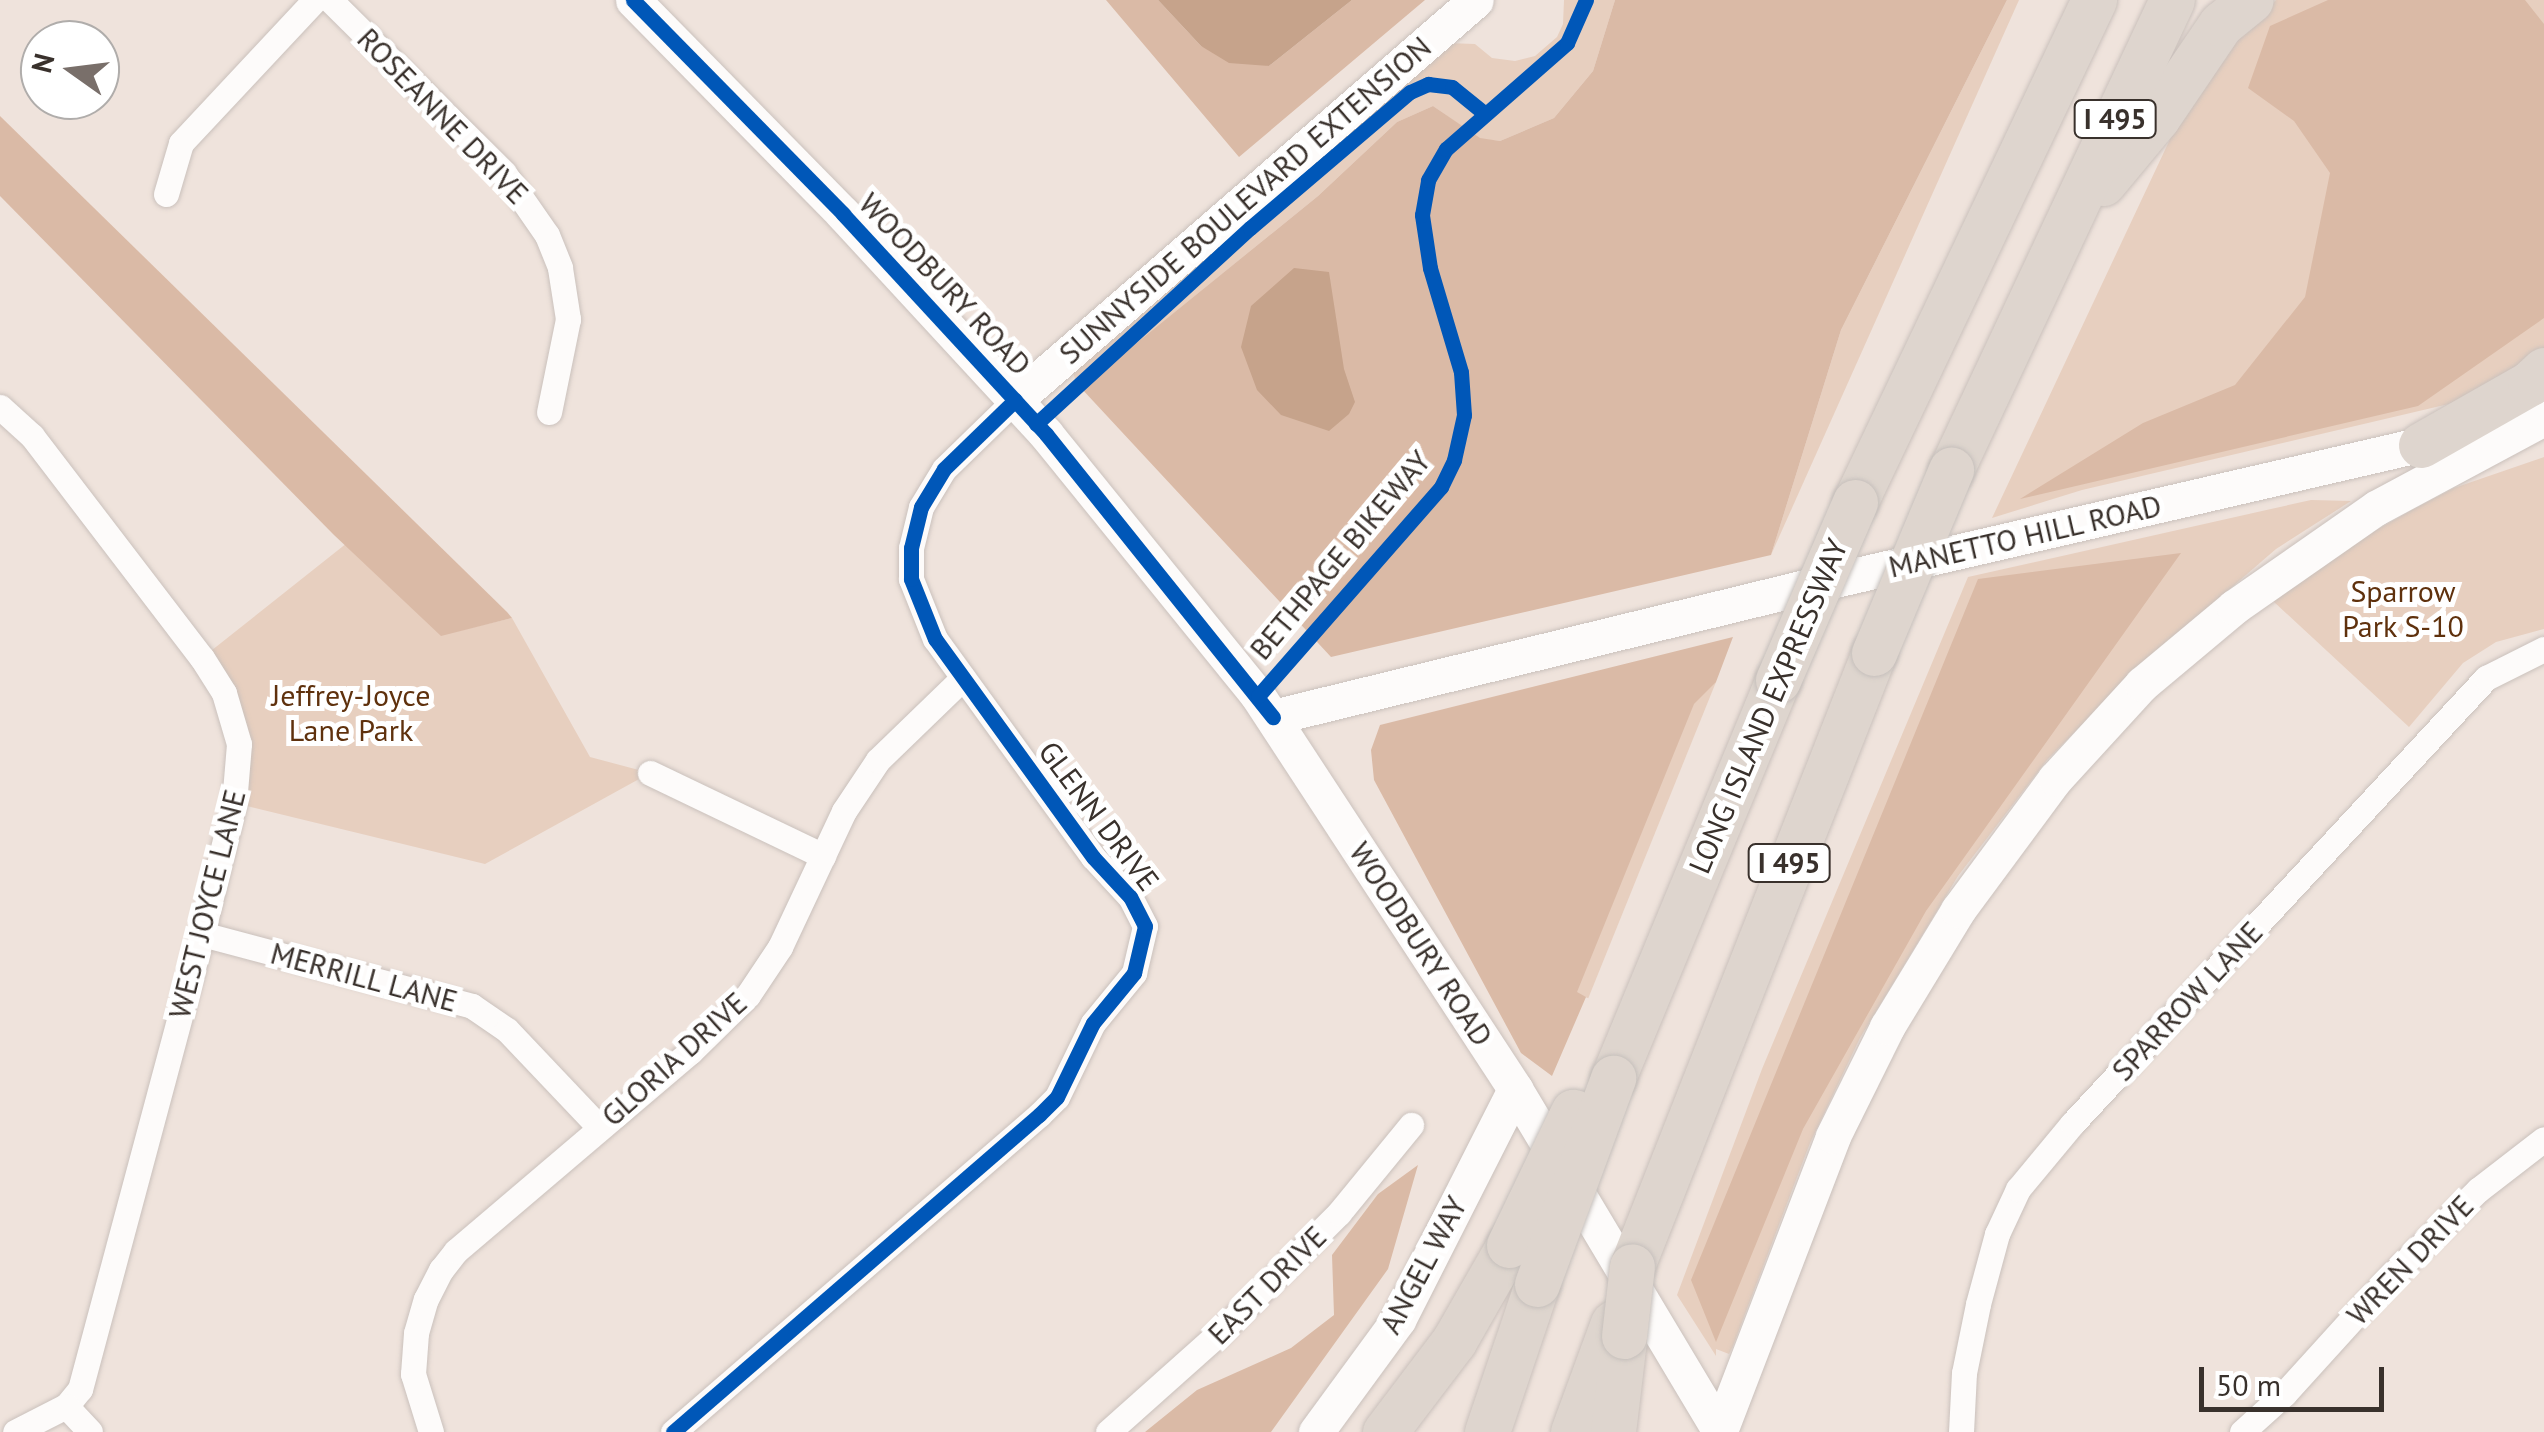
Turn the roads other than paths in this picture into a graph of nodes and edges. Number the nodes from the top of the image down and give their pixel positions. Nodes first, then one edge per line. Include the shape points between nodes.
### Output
1 (315, 0) edge
2 (330, 0) edge
3 (633, 0) edge
4 (1476, 0) edge
5 (2094, 0) edge
6 (2172, 0) edge
7 (2251, 0) edge
8 (166, 194) dead end
9 (2058, 238) junction
10 (2544, 370) edge
11 (1015, 400) junction
12 (0, 407) edge
13 (549, 412) dead end
14 (2544, 417) edge
15 (2421, 444) junction
16 (2544, 650) edge
17 (963, 678) junction
18 (1273, 717) junction
19 (650, 773) dead end
20 (823, 856) junction
21 (202, 934) junction
22 (1606, 1069) junction
23 (1515, 1090) junction
24 (1411, 1124) dead end
25 (599, 1127) junction
26 (2544, 1138) edge
27 (1632, 1266) junction
28 (66, 1406) junction
29 (1600, 1429) edge
30 (15, 1432) edge
31 (90, 1432) edge
32 (432, 1432) edge
33 (673, 1432) edge
34 (1108, 1432) edge
35 (1316, 1432) edge
36 (1385, 1432) edge
37 (1487, 1432) edge
38 (1720, 1432) edge
39 (1961, 1432) edge
40 (2242, 1432) edge

1 - 8 street via 181,143
2 - 13 street, ROSEANNE DRIVE via 504,172 547,235 568,319
3 - 11 main road, WOODBURY ROAD
4 - 11 main road, SUNNYSIDE BOULEVARD EXTENSION
5 - 22 highway, LONG ISLAND EXPRESSWAY / I 495, bridge via 1855,502 1631,1030
6 - 9 highway, I 495
7 - 9 highway via 2221,24 2157,118
9 - 27 highway, I 495, bridge via 1874,653
10 - 15 highway
11 - 17 street, GLENN DRIVE via 944,469 921,508 911,548 920,610
11 - 18 main road, WOODBURY ROAD
12 - 21 street, WEST JOYCE LANE via 32,436 224,693 239,772
14 - 15 main road, MANETTO HILL ROAD
14 - 38 main road via 2376,508 2234,607 2142,684 2054,778 1958,910 1887,1027 1833,1136
15 - 18 main road, MANETTO HILL ROAD
16 - 39 street, SPARROW LANE via 2486,678 2018,1189 1978,1304
17 - 20 street, GLORIA DRIVE via 878,760
17 - 33 street, GLENN DRIVE via 1130,897 1145,926 1134,973 1092,1023 1056,1096 1039,1115
18 - 23 main road, WOODBURY ROAD
19 - 20 street
20 - 25 street, GLORIA DRIVE via 780,948 748,995
21 - 25 street, MERRILL LANE via 472,1006 507,1030
21 - 28 street, WEST JOYCE LANE via 98,1331 80,1389
22 - 36 highway, bridge via 1454,1342
22 - 37 highway, LONG ISLAND EXPRESSWAY / I 495, bridge
23 - 35 main road, ANGEL WAY via 1398,1320
23 - 38 main road, WOODBURY ROAD
24 - 34 street, EAST DRIVE via 1339,1213
25 - 32 street, GLORIA DRIVE via 456,1251 433,1284 416,1333 413,1374
26 - 40 street, WREN DRIVE via 2478,1190
27 - 29 highway, bridge
27 - 29 highway, I 495, bridge via 1591,1378
28 - 30 street
28 - 31 street

